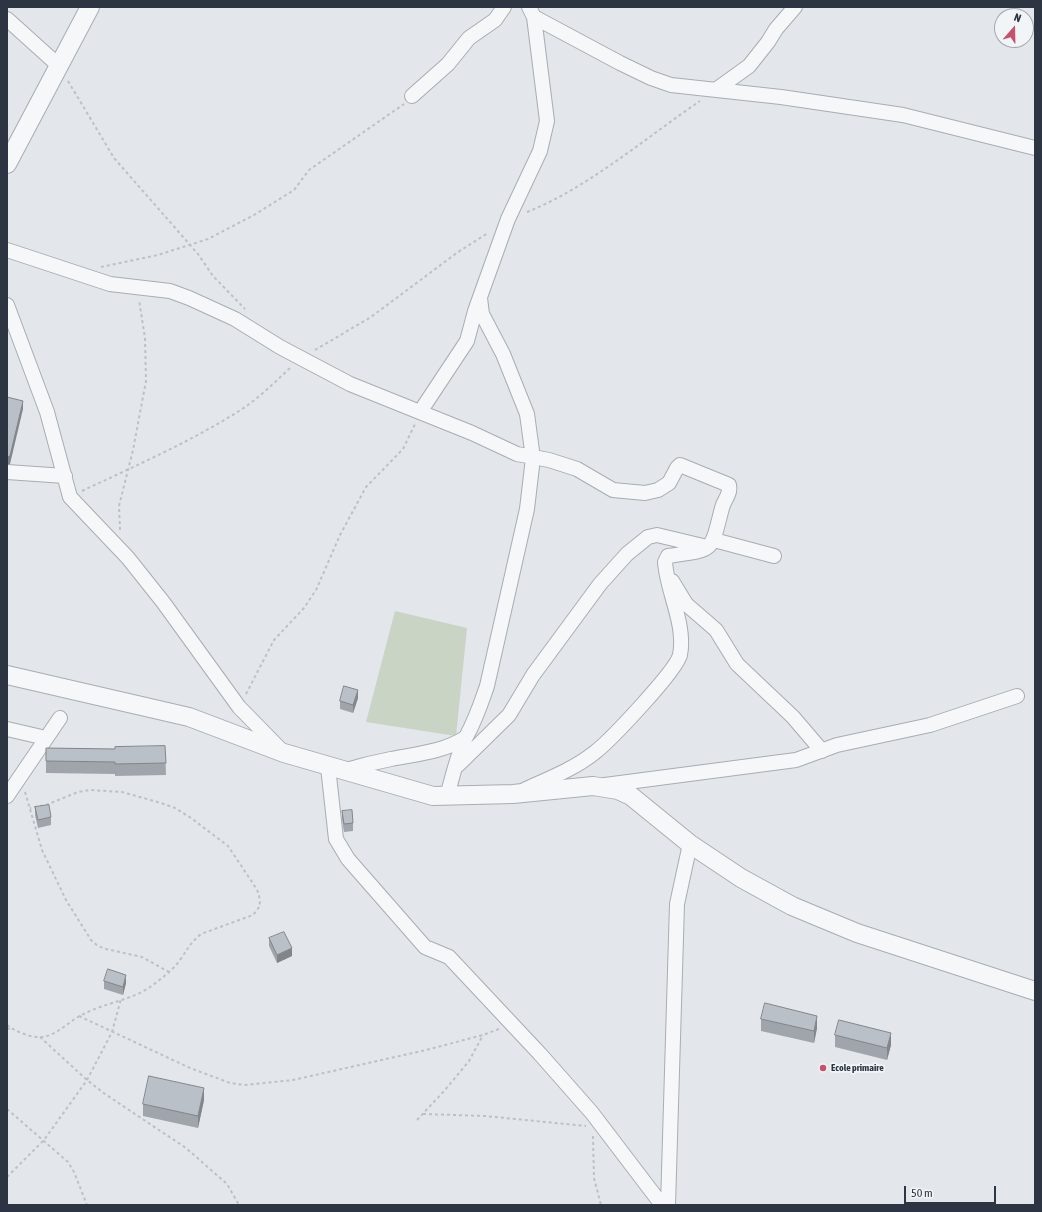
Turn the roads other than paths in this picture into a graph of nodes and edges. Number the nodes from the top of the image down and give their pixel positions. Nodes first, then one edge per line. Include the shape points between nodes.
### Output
1 (90, 7) edge
2 (504, 7) edge
3 (795, 7) edge
4 (532, 12) edge
5 (7, 19) edge
6 (58, 65) junction
7 (717, 89) junction
8 (412, 96) road end
9 (1035, 148) edge
10 (7, 164) edge
11 (7, 250) edge
12 (480, 298) junction
13 (7, 305) edge
14 (420, 412) junction
15 (533, 458) junction
16 (7, 472) edge
17 (65, 476) junction
18 (712, 544) junction
19 (774, 556) dead end
20 (665, 570) junction
21 (7, 675) edge
22 (1017, 696) dead end
23 (60, 718) dead end
24 (7, 729) edge
25 (46, 738) junction
26 (465, 738) junction
27 (822, 751) junction
28 (284, 752) junction
29 (456, 766) junction
30 (336, 769) junction
31 (593, 786) junction
32 (513, 794) junction
33 (7, 796) edge
34 (447, 796) junction
35 (690, 844) junction
36 (1035, 991) edge
37 (662, 1205) edge
38 (668, 1205) edge

1 - 6 street
2 - 8 street via 495,20 469,38 448,64
3 - 7 street via 749,66
4 - 7 street via 651,78 671,85
4 - 12 street via 547,121 540,151 508,219
5 - 6 street
6 - 10 street
7 - 9 street via 903,114
11 - 14 street via 110,284 170,291 189,298 235,319 350,384
12 - 14 street via 467,341
12 - 15 street via 482,314 503,354 526,414
13 - 17 street via 47,412
14 - 15 street via 517,454
15 - 18 street via 561,463 577,469 613,490 625,492 645,493 664,488 680,465 729,485 729,494 722,506
15 - 26 street via 526,516 486,686 472,729
16 - 17 street
17 - 28 street via 70,497 133,564 239,707
18 - 19 street
18 - 20 street via 703,550 668,556 664,562
18 - 29 street via 657,535 648,537 627,554 600,584 533,675 509,715
20 - 27 street via 686,604 716,630 737,664 793,717
20 - 32 street via 678,626 680,644 677,663 637,710 594,753 548,779
21 - 28 street via 189,717
22 - 27 street via 930,725 837,745
23 - 25 street
24 - 25 street
25 - 33 street
26 - 29 street
26 - 30 street via 438,750
27 - 31 street via 796,760
28 - 30 street
29 - 34 street
30 - 34 street via 411,791
30 - 37 street via 336,839 348,859 425,947 449,956 593,1120
31 - 32 street
31 - 35 street via 618,790 631,796
32 - 34 street
35 - 36 street via 741,878 792,906 857,933
35 - 38 street via 677,904

